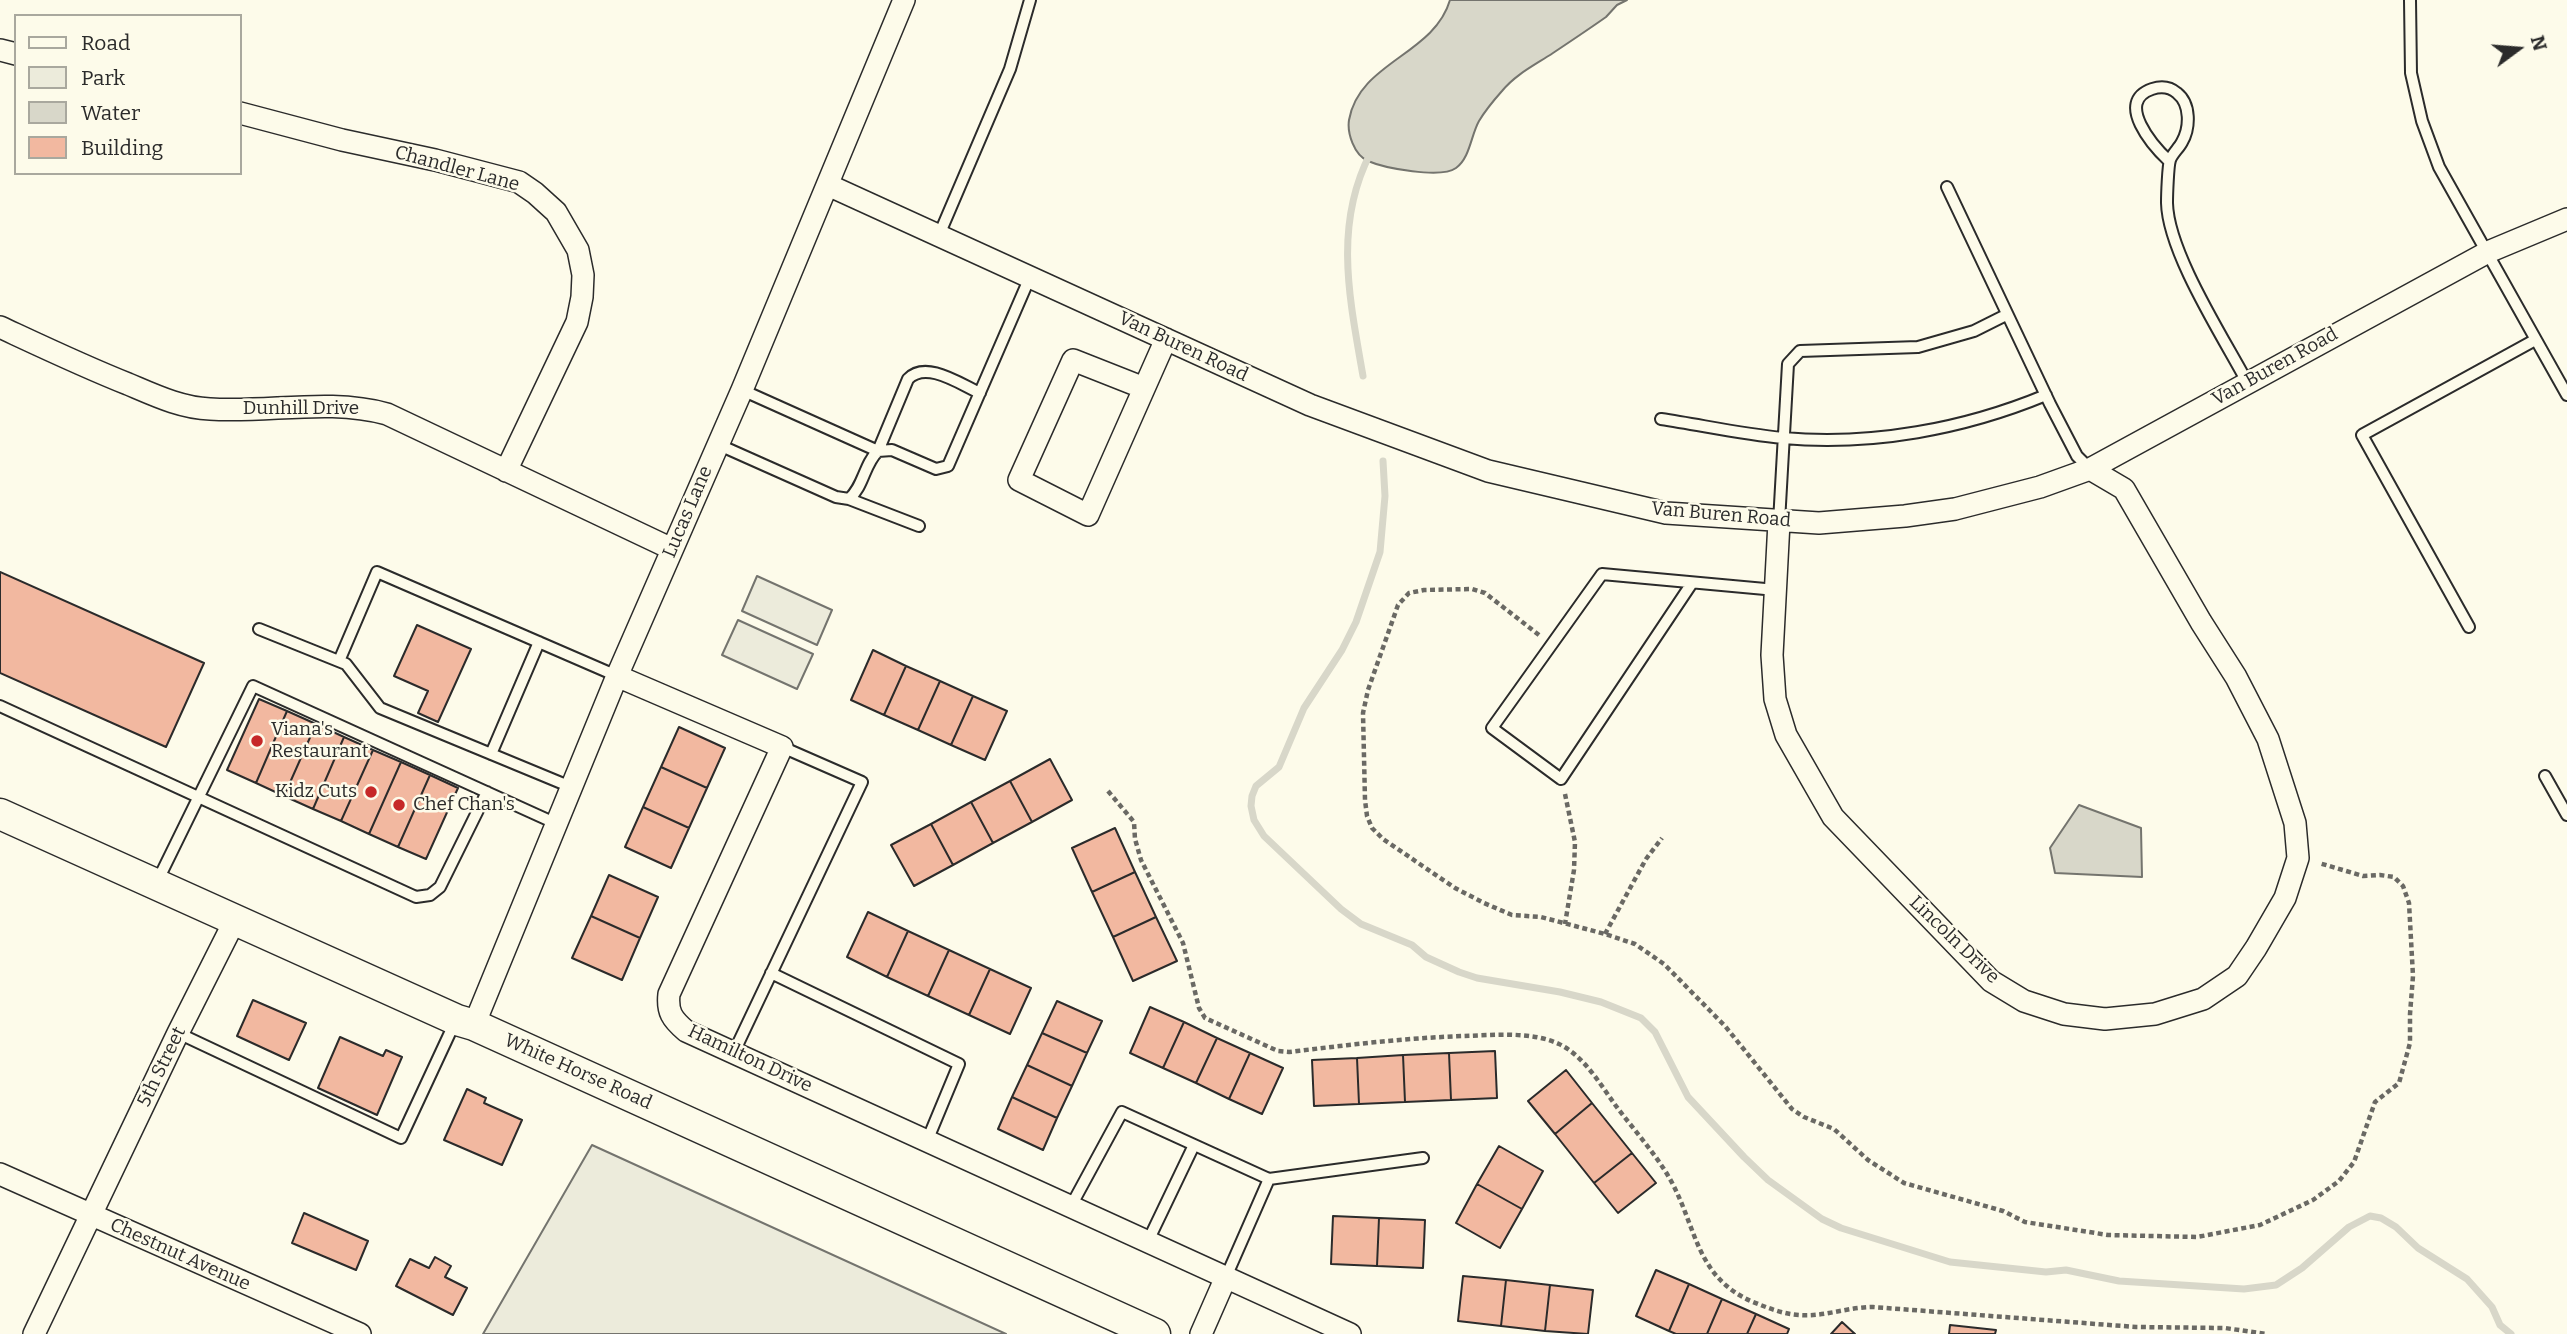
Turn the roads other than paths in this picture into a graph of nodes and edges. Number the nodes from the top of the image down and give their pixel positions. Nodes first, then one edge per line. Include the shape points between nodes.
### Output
1 (904, 0) edge
2 (1030, 0) edge
3 (2410, 0) edge
4 (242, 114) edge
5 (2169, 161) junction
6 (828, 185) junction
7 (1947, 187) dead end
8 (2567, 219) edge
9 (939, 235) junction
10 (2488, 252) junction
11 (1030, 277) junction
12 (2007, 315) junction
13 (0, 327) edge
14 (1166, 339) junction
15 (2535, 340) junction
16 (2248, 382) junction
17 (1144, 388) junction
18 (742, 390) junction
19 (979, 393) junction
20 (2046, 395) junction
21 (2567, 395) edge
22 (1661, 419) dead end
23 (1784, 438) junction
24 (717, 444) junction
25 (878, 451) junction
26 (2090, 469) junction
27 (506, 471) junction
28 (849, 499) junction
29 (1779, 522) junction
30 (919, 526) dead end
31 (672, 549) junction
32 (1692, 583) junction
33 (1776, 590) junction
34 (2469, 627) dead end
35 (259, 629) dead end
36 (539, 642) junction
37 (339, 662) junction
38 (617, 676) junction
39 (0, 706) edge
40 (782, 747) junction
41 (491, 754) junction
42 (2545, 776) dead end
43 (571, 788) junction
44 (487, 792) junction
45 (199, 797) junction
46 (0, 814) edge
47 (2567, 815) edge
48 (556, 824) junction
49 (156, 884) junction
50 (235, 920) junction
51 (771, 973) junction
52 (465, 1022) junction
53 (178, 1033) junction
54 (734, 1052) junction
55 (928, 1141) junction
56 (1194, 1145) junction
57 (1423, 1158) dead end
58 (0, 1174) edge
59 (1269, 1179) junction
60 (1071, 1206) junction
61 (92, 1216) junction
62 (1148, 1241) junction
63 (1226, 1277) junction
64 (34, 1334) edge
65 (360, 1334) edge
66 (1155, 1334) edge
67 (1200, 1334) edge
68 (1350, 1334) edge

1 - 6 street, Lucas Lane
2 - 9 lane via 1010,69
3 - 10 lane via 2411,73 2422,121 2439,167
4 - 27 street, Chandler Lane via 519,182 556,212 578,250 582,298 577,322
5 - 5 lane via 2184,140 2188,114 2176,91 2151,89 2141,96 2138,120 2154,148
5 - 16 lane via 2168,219 2195,286
6 - 9 street, Van Buren Road
6 - 18 street, Lucas Lane
7 - 12 lane
8 - 10 street, Van Buren Road
9 - 11 street, Van Buren Road
10 - 15 lane
10 - 16 street, Van Buren Road
11 - 14 street, Van Buren Road
11 - 19 lane
12 - 20 lane
12 - 23 lane via 1974,331 1918,347 1800,351 1788,364
13 - 27 street, Dunhill Drive via 185,406 210,410 368,409
14 - 17 street
14 - 29 street, Van Buren Road via 1310,405 1488,471 1666,513
15 - 21 lane
15 - 34 lane via 2362,435
16 - 26 street, Van Buren Road
17 - 17 street via 1087,515 1019,480 1073,359
18 - 24 street, Lucas Lane
18 - 25 lane
19 - 25 lane via 948,466 936,468 892,450
19 - 25 lane via 933,372 914,372
20 - 23 lane via 1968,422 1913,433
20 - 26 lane via 2077,456
22 - 23 lane
23 - 29 lane
24 - 28 lane
24 - 31 street, Lucas Lane
25 - 28 lane
26 - 29 street, Van Buren Road via 1955,509 1819,523
26 - 33 street, Lincoln Drive via 2124,489 2236,677 2268,739 2295,823 2298,858 2285,898 2237,976 2203,999 2155,1014 2105,1019 2064,1014 2024,1001 1990,981 1833,817 1786,736 1775,699
27 - 31 street, Dunhill Drive
28 - 30 lane
29 - 33 street, Lincoln Drive
31 - 38 street, Lucas Lane
32 - 32 lane via 1561,779 1492,728 1602,574
32 - 33 lane
35 - 37 lane
36 - 37 lane via 377,572
36 - 38 lane
36 - 41 lane
37 - 41 lane via 346,664 380,708
38 - 40 street
38 - 43 street, Lucas Lane
39 - 45 lane
40 - 51 lane via 862,782
40 - 54 street, Hamilton Drive via 669,993 667,1008 672,1019 686,1031
41 - 43 lane
42 - 47 lane
43 - 48 street, Lucas Lane
44 - 45 lane via 440,887 423,897
44 - 45 lane via 253,686
44 - 48 lane
45 - 49 lane
46 - 49 main road, White Horse Road
48 - 52 street, Lucas Lane
49 - 50 main road, White Horse Road
50 - 52 main road, White Horse Road
50 - 53 street, 5th Street
51 - 54 lane
51 - 55 lane via 960,1064
52 - 53 lane via 401,1138
52 - 66 main road, White Horse Road
53 - 61 street, 5th Street
54 - 55 street, Hamilton Drive
55 - 60 street, Hamilton Drive
56 - 59 lane
56 - 60 lane via 1122,1112
56 - 62 lane
57 - 59 lane
58 - 61 street, Chestnut Avenue
59 - 63 lane
60 - 62 street, Hamilton Drive
61 - 64 street, 5th Street
61 - 65 street, Chestnut Avenue
62 - 63 street, Hamilton Drive
63 - 67 street
63 - 68 street, Hamilton Drive

